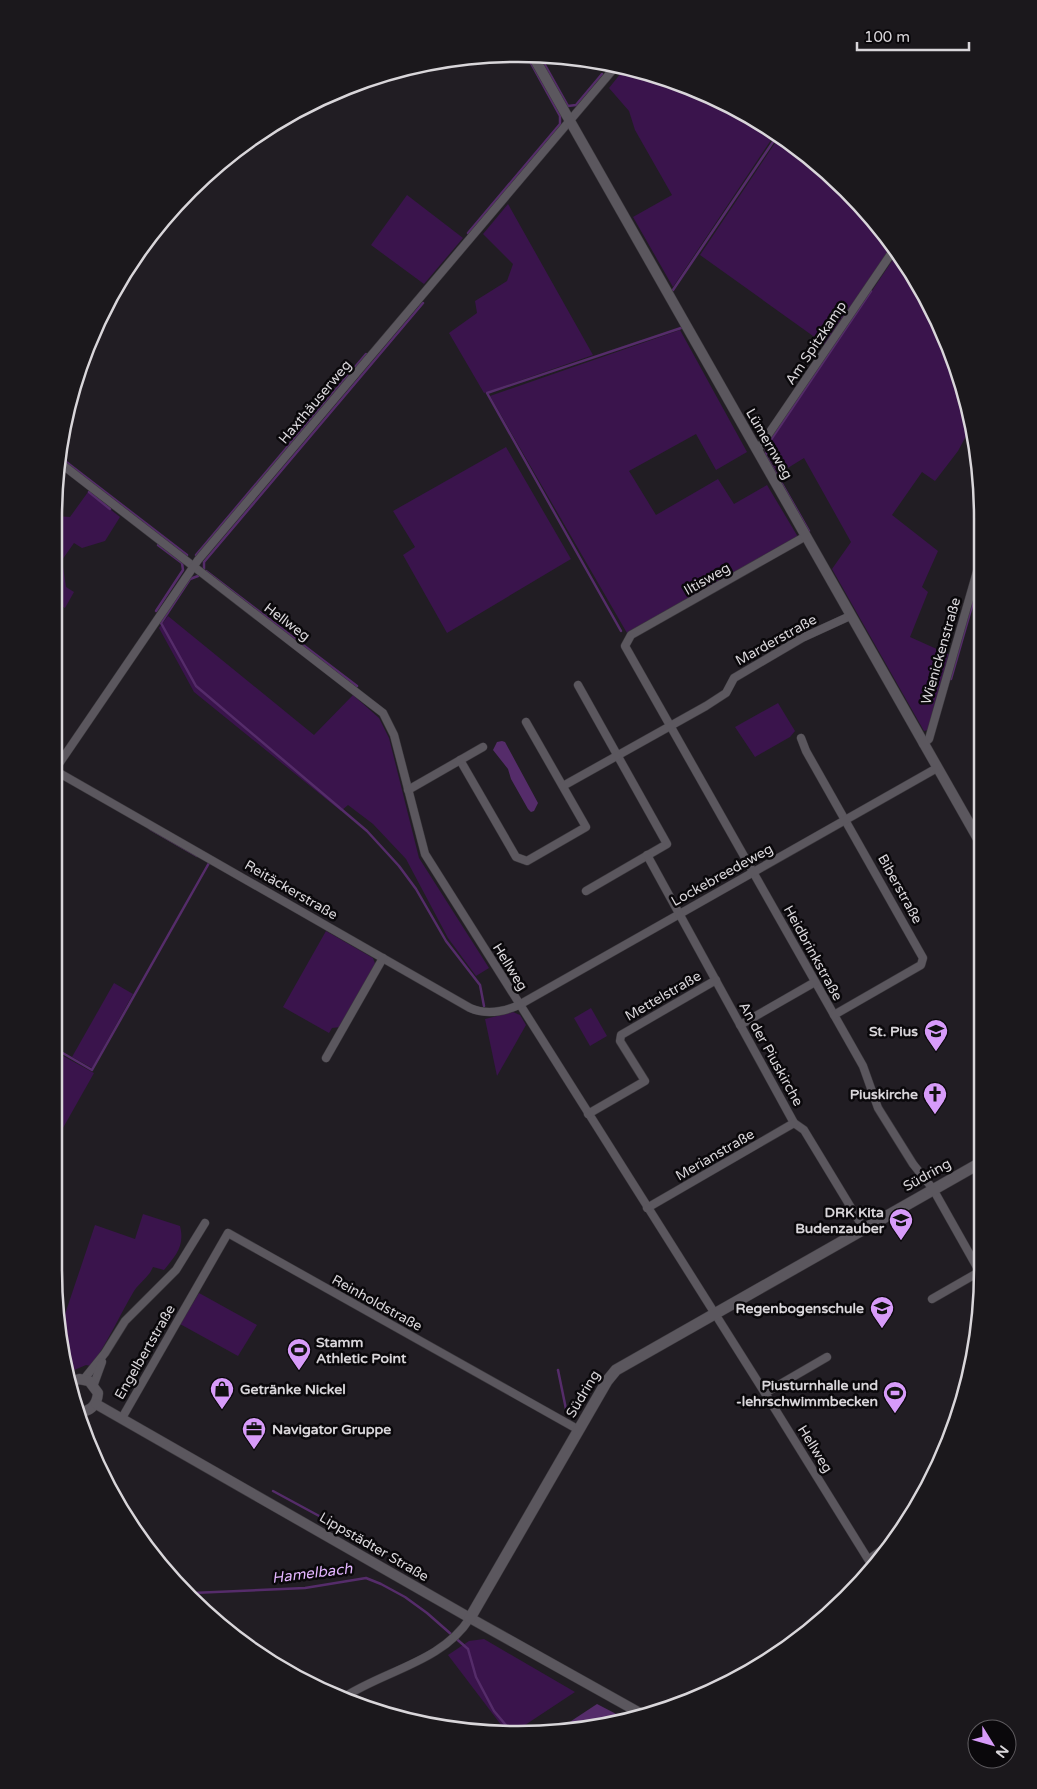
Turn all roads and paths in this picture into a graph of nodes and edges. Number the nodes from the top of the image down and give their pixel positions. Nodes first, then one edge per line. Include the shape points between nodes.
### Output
1 (537, 63) edge
2 (611, 72) edge
3 (570, 121) junction
4 (890, 255) edge
5 (757, 451) junction
6 (65, 468) edge
7 (806, 536) junction
8 (193, 566) junction
9 (974, 582) edge
10 (850, 616) junction
11 (625, 646) joint
12 (578, 686) dead end
13 (526, 722) dead end
14 (670, 725) junction
15 (801, 738) dead end
16 (923, 744) junction
17 (483, 747) dead end
18 (617, 755) junction
19 (62, 760) edge
20 (460, 760) junction
21 (937, 768) junction
22 (62, 774) edge
23 (563, 786) junction
24 (408, 790) junction
25 (846, 820) junction
26 (974, 832) edge
27 (647, 855) junction
28 (753, 872) junction
29 (586, 891) dead end
30 (679, 913) junction
31 (383, 958) junction
32 (716, 980) junction
33 (815, 982) junction
34 (519, 1004) junction
35 (834, 1015) junction
36 (740, 1025) junction
37 (326, 1058) dead end
38 (588, 1114) junction
39 (794, 1123) junction
40 (974, 1166) edge
41 (933, 1189) junction
42 (647, 1208) junction
43 (204, 1222) dead end
44 (864, 1229) junction
45 (974, 1262) edge
46 (974, 1278) edge
47 (191, 1297) joint
48 (932, 1299) dead end
49 (714, 1313) junction
50 (827, 1357) dead end
51 (76, 1382) edge
52 (89, 1382) junction
53 (765, 1393) junction
54 (96, 1404) junction
55 (85, 1411) edge
56 (122, 1418) junction
57 (578, 1430) junction
58 (869, 1561) edge
59 (470, 1618) junction
60 (349, 1694) edge
61 (637, 1711) edge

1 - 3 street, Lümernweg
2 - 3 street, Haxthäuserweg
3 - 5 street, Lümernweg
3 - 8 street, Haxthäuserweg
4 - 5 street, Am Spitzkamp
5 - 7 street, Lümernweg
6 - 8 street, Hellweg
7 - 10 street, Lümernweg
7 - 11 street, Iltisweg via 631,635
8 - 19 street, Haxthäuserweg
8 - 24 street, Hellweg via 382,712 394,734
9 - 16 street, Wienickenstraße via 930,739
10 - 14 street, Marderstraße via 802,638 734,678 726,693
10 - 16 street, Lümernweg
11 - 14 street, Heidbrinkstraße
12 - 18 street
13 - 23 street
14 - 18 street, Marderstraße
14 - 28 street, Heidbrinkstraße
15 - 25 street, Biberstraße
16 - 21 street, Lümernweg
17 - 20 street
18 - 23 street, Marderstraße
18 - 27 street via 667,844
20 - 23 street via 516,857 527,860 586,827
20 - 24 street
21 - 25 street, Lockebreedeweg
21 - 26 street, Lümernweg
22 - 31 street, Reitäckerstraße
24 - 34 street, Hellweg via 425,854
25 - 28 street, Lockebreedeweg
25 - 35 street, Biberstraße via 923,963
27 - 29 street
27 - 30 street, An der Piuskirche
28 - 30 street, Lockebreedeweg
28 - 33 street, Heidbrinkstraße
30 - 32 street, An der Piuskirche
30 - 34 street, Lockebreedeweg
31 - 34 street, Reitäckerstraße via 480,1012 489,1013
31 - 37 street
32 - 36 street, An der Piuskirche
32 - 38 street, Mettelstraße via 621,1035 620,1041 645,1081
33 - 35 street, Heidbrinkstraße
33 - 36 street
34 - 38 street, Hellweg
35 - 41 street, Heidbrinkstraße via 863,1066 878,1108 913,1164
36 - 39 street, An der Piuskirche
38 - 42 street, Hellweg
39 - 42 street, Merianstraße
39 - 44 street, An der Piuskirche via 804,1130
40 - 41 main road, Südring
41 - 44 main road, Südring
41 - 45 street, Heidbrinkstraße
42 - 49 street, Hellweg
43 - 52 street via 176,1270 125,1321
44 - 49 main road, Südring
46 - 48 street, Heidbrinkstraße
47 - 56 street, Engelbertstraße
47 - 57 street, Reinholdstraße via 228,1232
49 - 53 street, Hellweg
49 - 57 main road, Südring via 616,1370
50 - 53 street
51 - 52 street
52 - 54 street via 98,1393
53 - 58 street, Hellweg
54 - 55 street
54 - 56 street, Lippstädter Straße
56 - 59 street, Lippstädter Straße
57 - 59 main road, Südring
59 - 60 street, Südring via 451,1642
59 - 61 street, Lippstädter Straße

